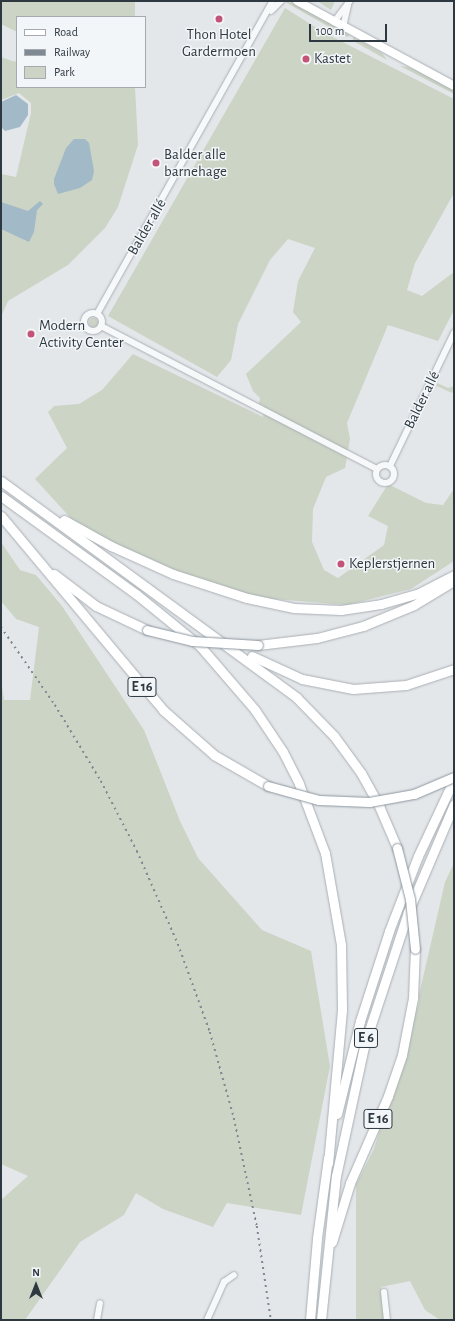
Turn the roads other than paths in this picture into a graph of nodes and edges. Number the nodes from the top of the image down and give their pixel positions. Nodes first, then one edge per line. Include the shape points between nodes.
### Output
1 (273, 1) edge
2 (281, 1) edge
3 (297, 1) edge
4 (350, 3) edge
5 (268, 14) junction
6 (334, 22) junction
7 (343, 27) junction
8 (454, 86) edge
9 (98, 314) junction
10 (101, 326) junction
11 (454, 333) edge
12 (390, 466) junction
13 (377, 469) junction
14 (1, 480) edge
15 (1, 496) edge
16 (1, 516) edge
17 (39, 562) junction
18 (454, 575) edge
19 (454, 581) edge
20 (212, 634) junction
21 (454, 669) edge
22 (454, 778) edge
23 (454, 804) edge
24 (328, 1163) junction
25 (234, 1275) dead end
26 (323, 1285) junction
27 (384, 1292) dead end
28 (100, 1303) dead end
29 (97, 1320) edge
30 (208, 1320) edge
31 (310, 1320) edge
32 (321, 1320) edge
33 (387, 1320) edge

1 - 5 street, Balder allé
2 - 5 street, Balder allé
3 - 6 main road
4 - 6 street
4 - 7 street
5 - 9 street, Balder allé
6 - 7 main road
7 - 8 main road
9 - 10 street
9 - 10 street via 90,314 84,323 91,331
10 - 13 street
11 - 12 street, Balder allé
12 - 13 street via 382,465
12 - 13 street via 394,473 388,482 378,480
14 - 18 highway, E 16 via 10,482 77,528 147,563 229,593 294,608 341,610 375,605 420,592
14 - 20 highway, E 16
15 - 24 highway via 136,594 200,646 255,710 283,752 299,784 325,853 341,945 342,1010
16 - 17 highway, E 16
17 - 19 highway, E 16, bridge via 96,606 147,630 205,643 258,645 317,638 363,626 414,605
17 - 22 highway, E 16, bridge via 142,687 176,723 224,762 268,786 319,800 360,802 406,796
20 - 21 highway, E 16 via 276,669 327,686 367,689 394,687 425,680
20 - 26 highway, E 16, bridge via 292,694 334,736 370,788 397,848 410,899 415,949 413,998 402,1055 388,1096 342,1204
22 - 24 highway, E 6 via 408,880 380,957 345,1075
23 - 26 highway, E 6 via 408,912 364,1046 338,1169
24 - 31 highway, E 6 via 315,1252
25 - 30 street via 224,1282
26 - 32 highway, E 6
27 - 33 street
28 - 29 street

